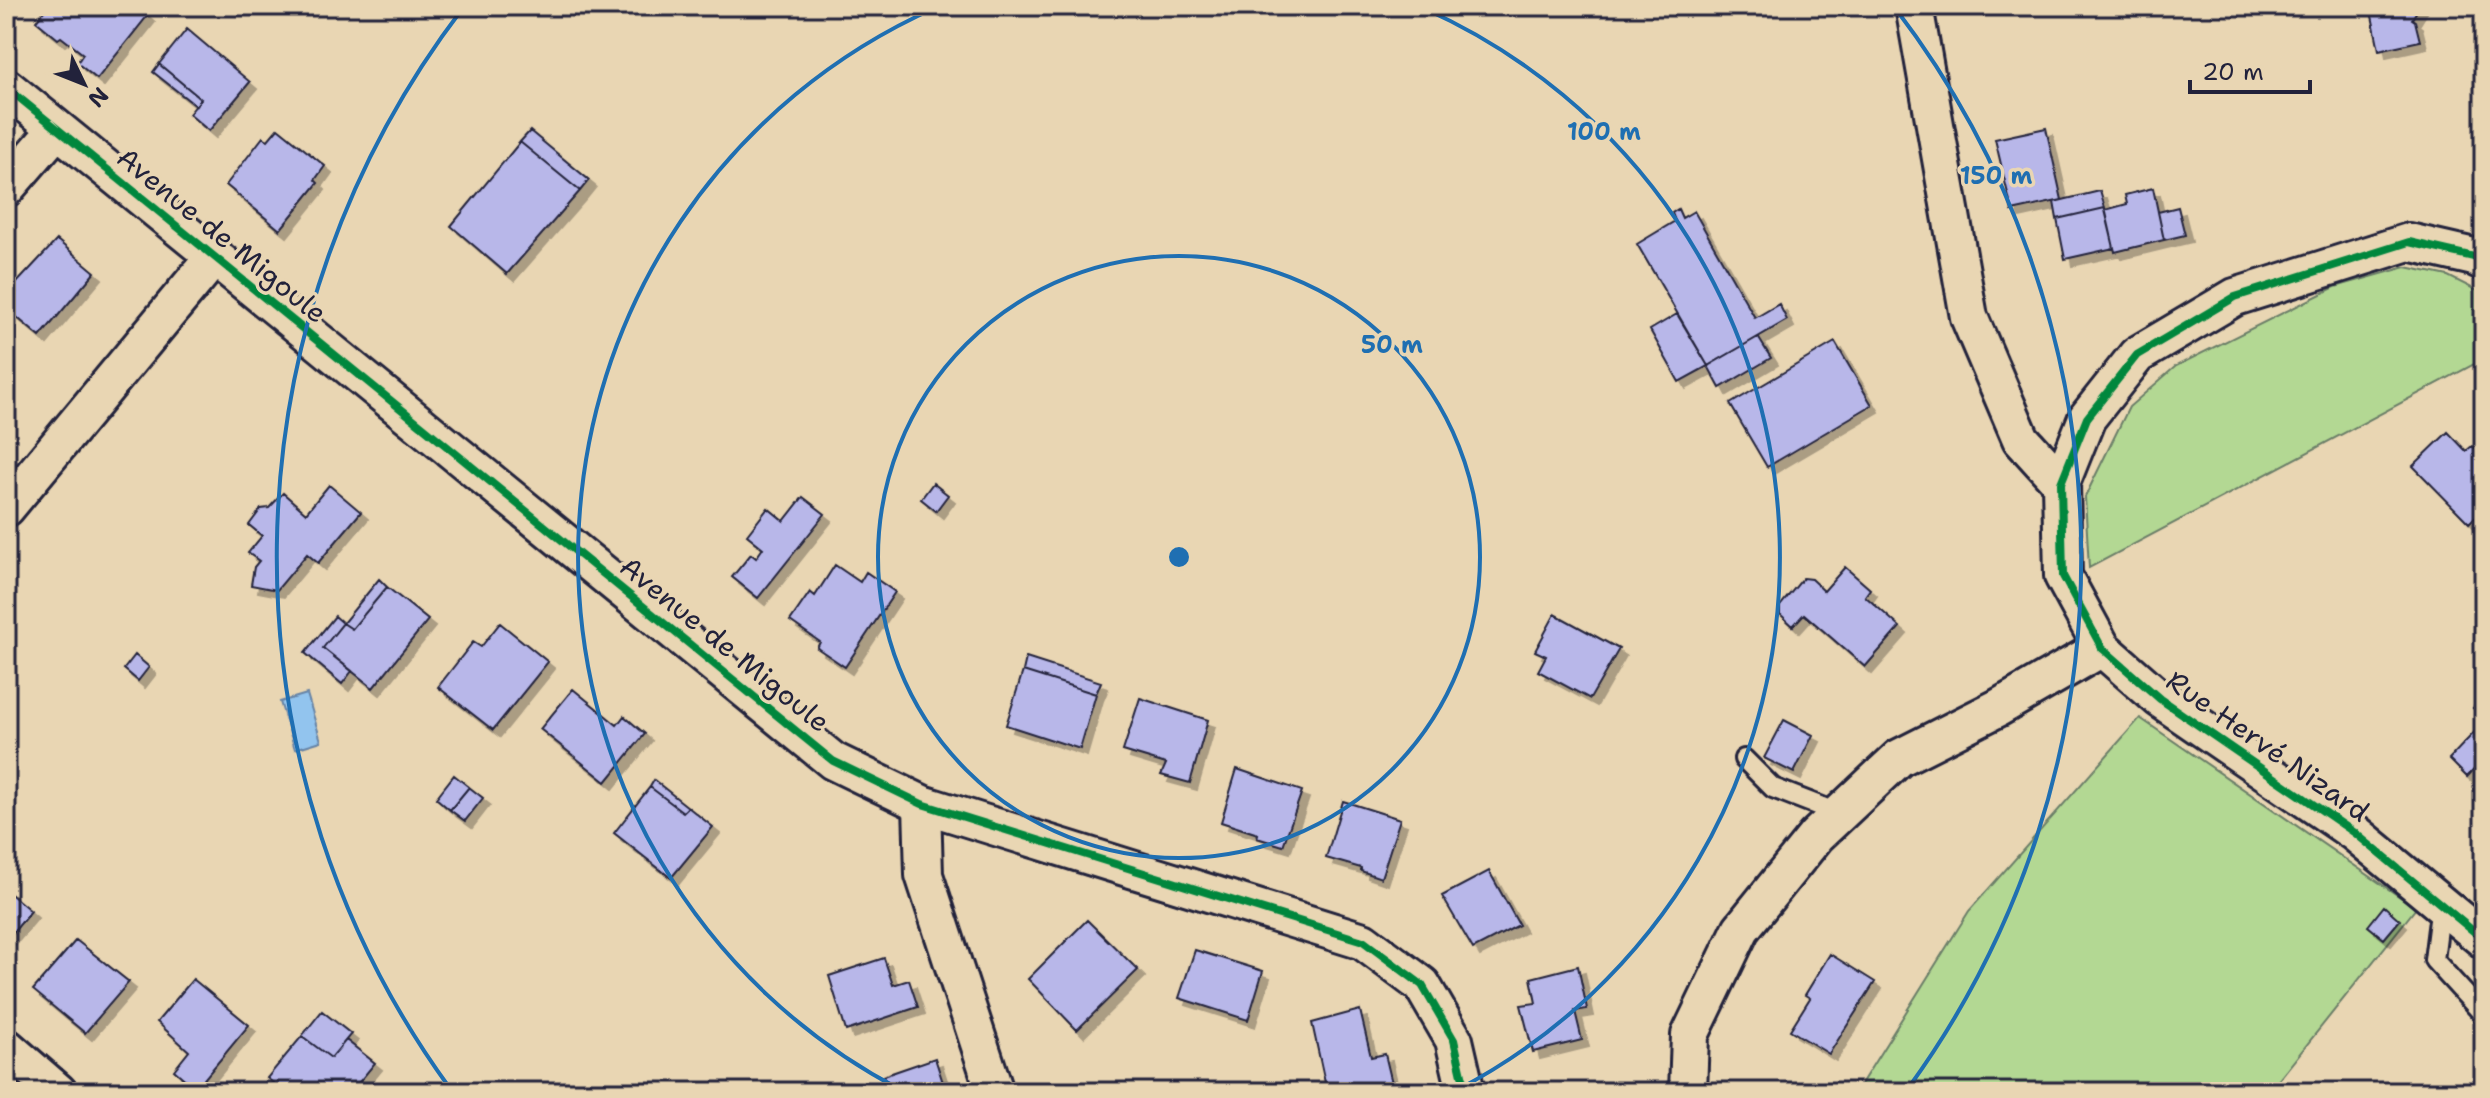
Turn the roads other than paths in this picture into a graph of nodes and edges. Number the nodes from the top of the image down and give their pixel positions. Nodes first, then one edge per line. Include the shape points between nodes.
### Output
1 (1914, 6) edge
2 (6, 87) edge
3 (57, 129) junction
4 (6, 188) edge
5 (215, 256) junction
6 (2484, 262) edge
7 (2061, 483) junction
8 (6, 508) edge
9 (2102, 648) junction
10 (1744, 759) dead end
11 (922, 804) junction
12 (1840, 814) junction
13 (2441, 904) junction
14 (2484, 940) edge
15 (2484, 1015) edge
16 (6, 1047) edge
17 (58, 1092) edge
18 (995, 1092) edge
19 (1466, 1092) edge
20 (1688, 1092) edge

1 - 7 street via 1969,317 2021,439
2 - 3 street, Avenue de Migoule
3 - 4 street
3 - 5 street, Avenue de Migoule
5 - 8 street
5 - 11 street, Avenue de Migoule via 833,761
6 - 7 street via 2409,242 2235,297 2137,355 2087,418
7 - 9 street via 2063,576
9 - 12 street via 1899,758
9 - 13 street, Rue Hervé Nizard via 2160,699 2355,833
10 - 12 lane via 1773,788
11 - 18 street via 924,875
11 - 19 street, Avenue de Migoule via 1363,941 1422,985 1454,1040
12 - 20 street via 1741,929 1690,1035
13 - 14 street, Rue Hervé Nizard
13 - 15 lane via 2434,960
16 - 17 street

